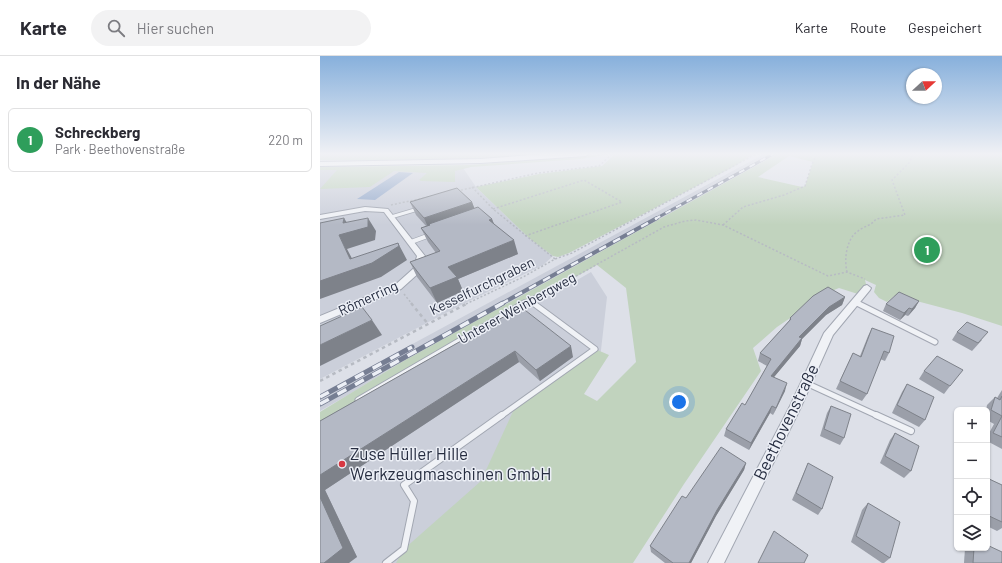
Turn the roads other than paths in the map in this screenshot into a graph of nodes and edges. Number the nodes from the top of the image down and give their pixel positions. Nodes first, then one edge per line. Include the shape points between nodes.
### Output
1 (425, 206) edge
2 (320, 216) edge
3 (391, 217) junction
4 (438, 233) edge
5 (411, 242) junction
6 (563, 284) road end
7 (867, 288) road end
8 (530, 300) junction
9 (855, 302) junction
10 (320, 320) edge
11 (935, 342) dead end
12 (806, 383) junction
13 (354, 402) edge
14 (911, 431) dead end
15 (386, 563) edge
16 (716, 563) edge

1 - 3 lane
2 - 3 street, Römerring via 380,209 386,210
3 - 5 street, Römerring
4 - 5 lane
5 - 10 street, Römerring via 421,256 418,269 398,287
6 - 8 lane, Unterer Weinbergweg
7 - 9 street, Beethovenstraße
8 - 13 lane, Unterer Weinbergweg
8 - 15 lane via 595,349 404,485 414,502 404,549
9 - 11 lane
9 - 12 street, Beethovenstraße via 830,333
12 - 14 lane
12 - 16 street, Beethovenstraße

